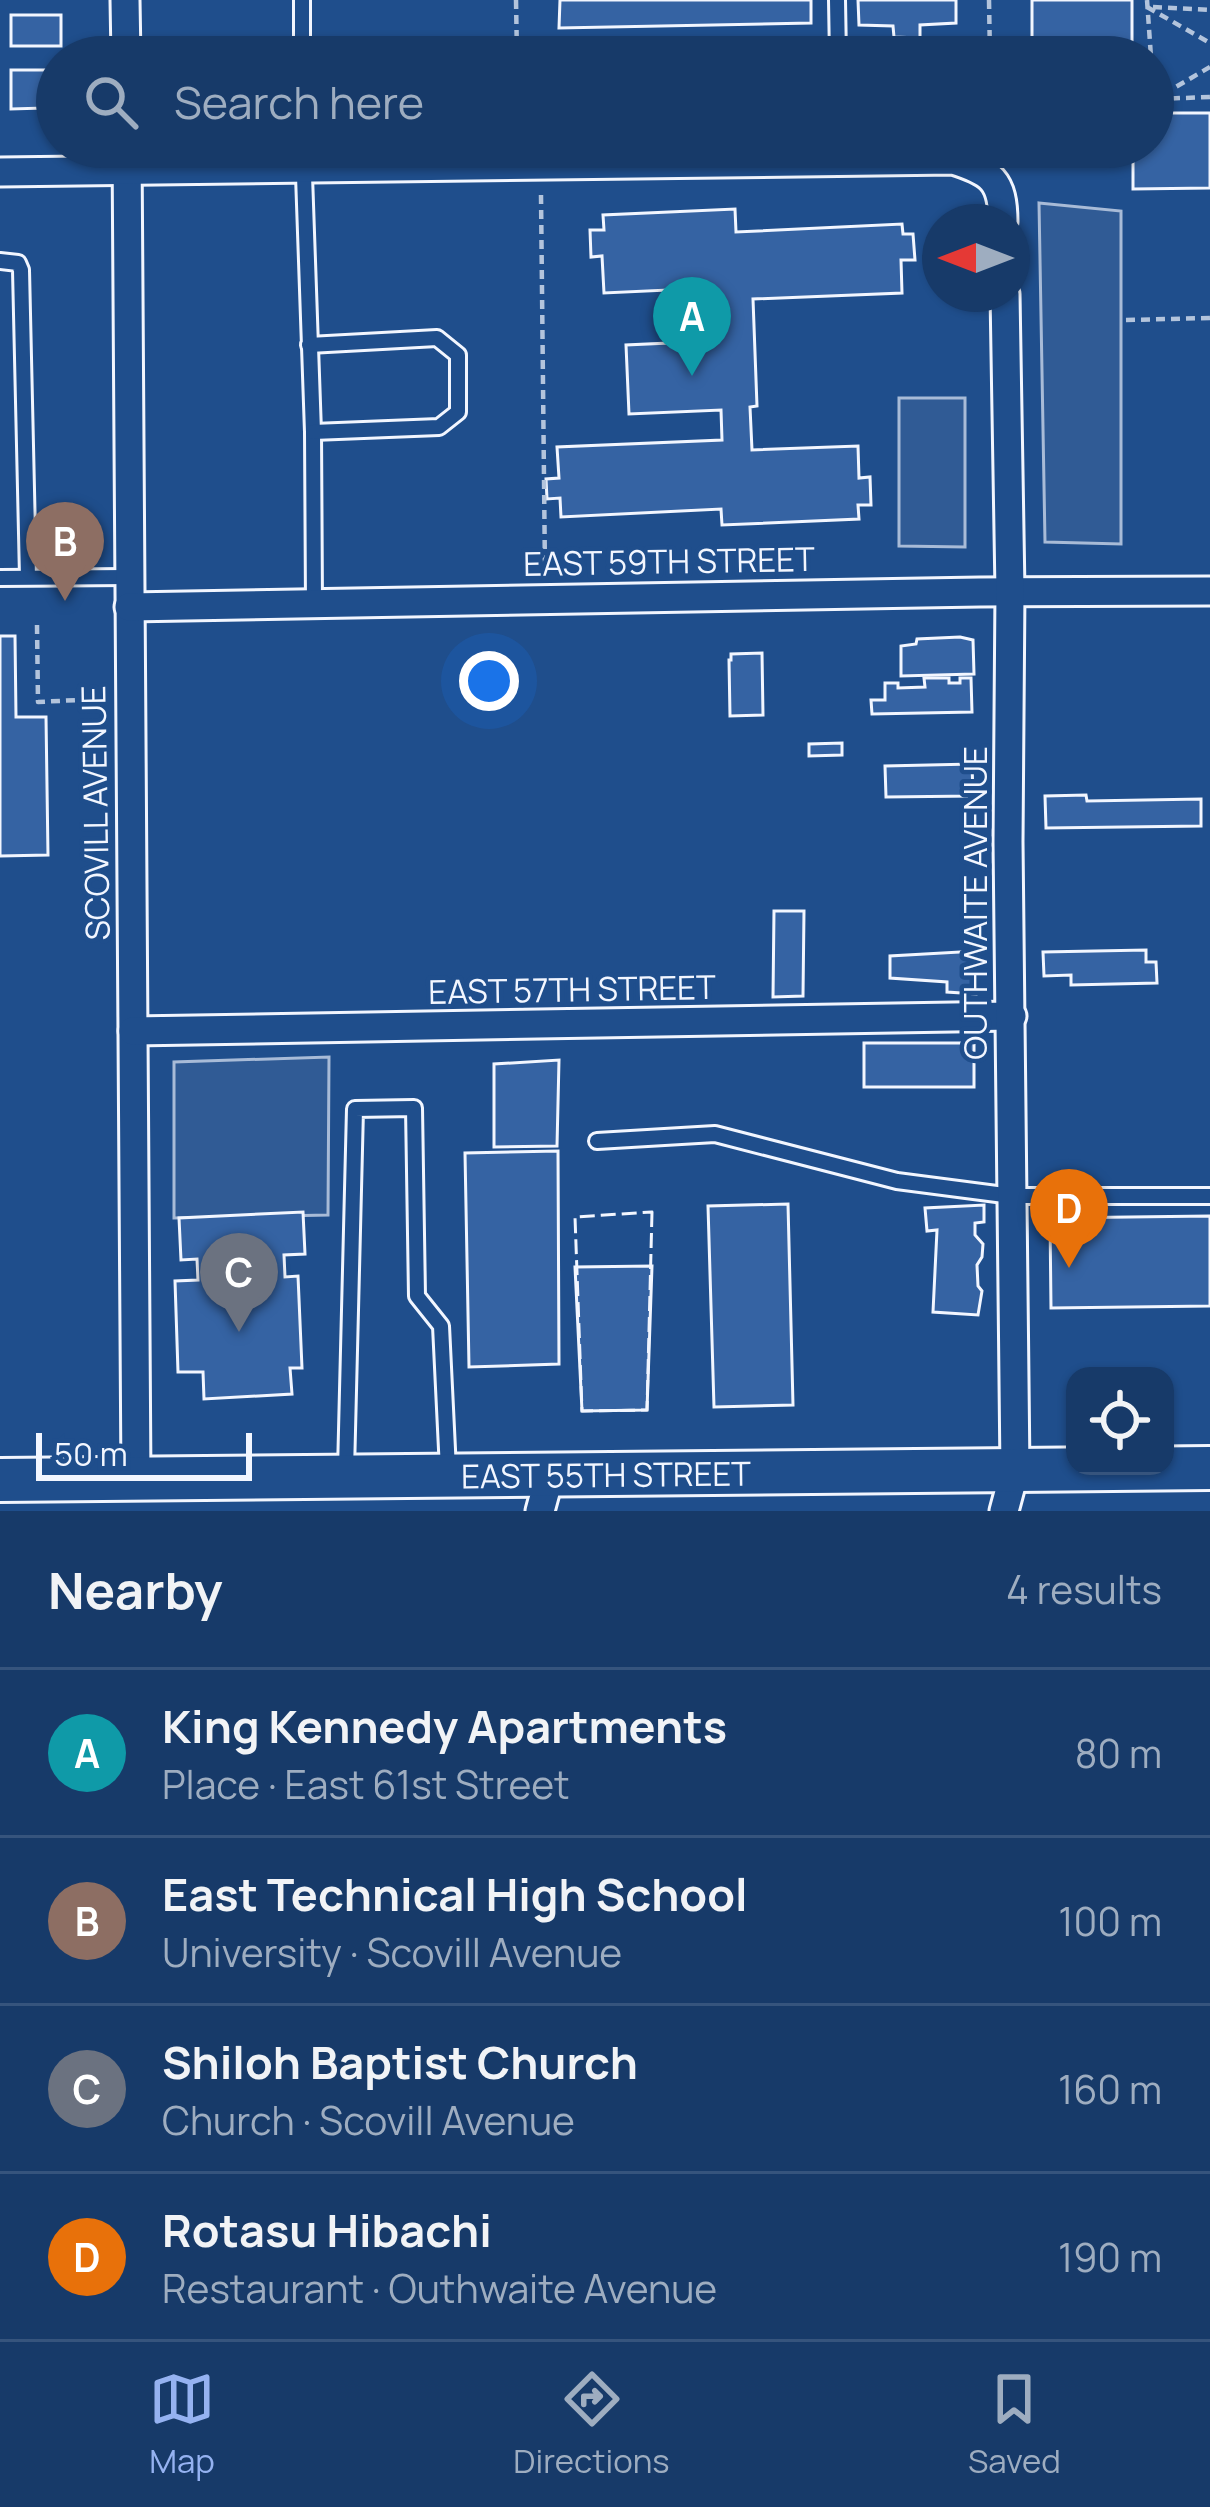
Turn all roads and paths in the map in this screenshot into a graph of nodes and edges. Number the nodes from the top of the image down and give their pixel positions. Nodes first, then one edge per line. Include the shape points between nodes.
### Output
1 (125, 0) edge
2 (302, 0) edge
3 (516, 0) edge
4 (837, 0) edge
5 (989, 0) edge
6 (1147, 3) edge
7 (1210, 10) edge
8 (126, 36) edge
9 (302, 36) edge
10 (517, 36) edge
11 (838, 36) edge
12 (990, 36) edge
13 (1149, 36) edge
14 (1210, 44) edge
15 (1210, 67) edge
16 (1174, 88) edge
17 (1210, 97) edge
18 (1174, 98) edge
19 (39, 168) edge
20 (127, 168) edge
21 (303, 168) edge
22 (976, 168) edge
23 (0, 172) edge
24 (541, 188) dead end
25 (1003, 204) edge
26 (0, 261) edge
27 (1005, 312) edge
28 (1210, 318) edge
29 (1126, 320) dead end
30 (309, 345) junction
31 (313, 432) junction
32 (545, 573) dead end
33 (28, 577) junction
34 (129, 577) junction
35 (0, 578) edge
36 (1010, 591) junction
37 (1210, 591) edge
38 (314, 604) junction
39 (129, 607) junction
40 (38, 625) dead end
41 (98, 699) dead end
42 (1012, 1016) junction
43 (133, 1031) junction
44 (597, 1141) dead end
45 (1012, 1196) junction
46 (1210, 1196) edge
47 (1210, 1468) edge
48 (1015, 1470) junction
49 (448, 1476) junction
50 (346, 1477) junction
51 (136, 1479) junction
52 (0, 1480) edge
53 (545, 1493) edge
54 (81, 1495) edge
55 (1004, 1511) edge

1 - 8 street
2 - 9 lane
3 - 10 path
4 - 11 lane
5 - 12 path
6 - 7 path
6 - 13 path
6 - 14 path
15 - 16 path
17 - 18 path
19 - 23 street
20 - 34 street, SCOVILL AVENUE
21 - 30 lane
22 - 25 street
24 - 32 path
26 - 33 lane via 21,270
27 - 36 street, OUTHWAITE AVENUE
28 - 29 path
30 - 31 lane
30 - 31 lane via 437,338 458,355 458,412 439,427
31 - 38 lane
33 - 34 lane
33 - 35 lane
34 - 39 street, SCOVILL AVENUE
36 - 37 street, EAST 59TH STREET
36 - 38 street, EAST 59TH STREET
36 - 42 street, OUTHWAITE AVENUE
38 - 39 street, EAST 59TH STREET
39 - 43 street, SCOVILL AVENUE
40 - 41 path via 38,702
42 - 43 street, EAST 57TH STREET
42 - 45 street, OUTHWAITE AVENUE
43 - 51 street, SCOVILL AVENUE
44 - 45 lane via 715,1134 896,1180
45 - 46 lane
45 - 48 street, OUTHWAITE AVENUE
47 - 48 main road, EAST 55TH STREET
48 - 53 main road, EAST 55TH STREET
48 - 55 street, OUTHWAITE AVENUE
49 - 50 main road, EAST 55TH STREET
49 - 50 lane via 441,1326 417,1296 414,1108 355,1109
49 - 53 main road, EAST 55TH STREET
50 - 51 main road, EAST 55TH STREET
51 - 54 main road, EAST 55TH STREET
52 - 54 main road, EAST 55TH STREET

